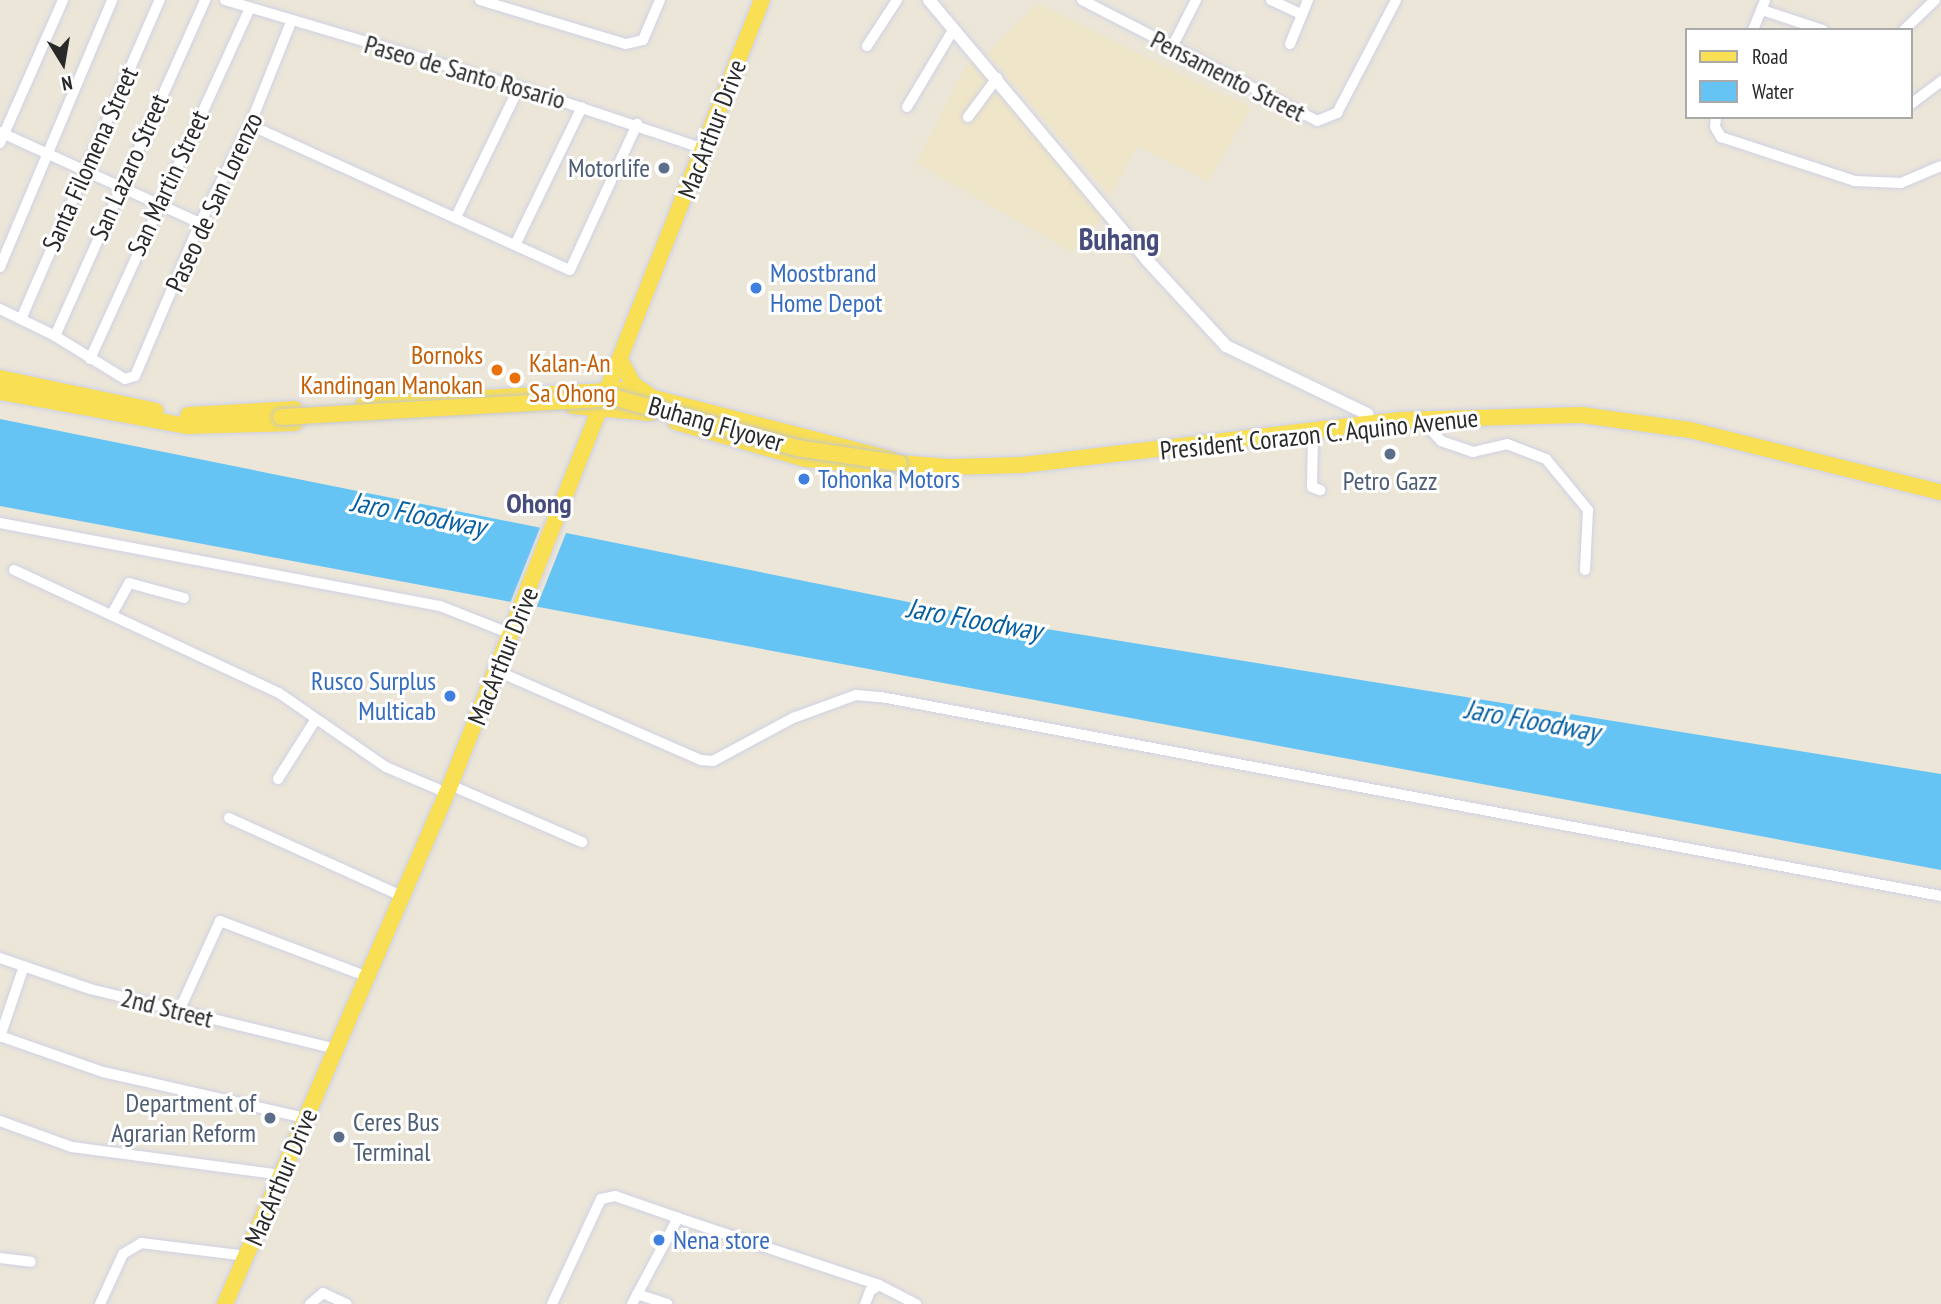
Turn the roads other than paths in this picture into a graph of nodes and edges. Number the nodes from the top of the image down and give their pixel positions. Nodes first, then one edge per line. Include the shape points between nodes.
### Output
1 (63, 0) edge
2 (111, 0) edge
3 (160, 0) edge
4 (205, 0) edge
5 (225, 0) edge
6 (480, 0) edge
7 (660, 0) edge
8 (762, 0) edge
9 (897, 0) edge
10 (929, 0) edge
11 (1082, 0) edge
12 (1196, 0) edge
13 (1271, 0) edge
14 (1308, 0) edge
15 (1396, 0) edge
16 (1935, 0) edge
17 (1763, 5) edge
18 (250, 8) junction
19 (1301, 14) junction
20 (291, 22) junction
21 (1754, 28) edge
22 (1818, 28) edge
23 (1906, 28) edge
24 (953, 30) junction
25 (1290, 44) dead end
26 (867, 46) dead end
27 (1171, 49) junction
28 (997, 78) junction
29 (1941, 81) edge
30 (519, 87) junction
31 (1913, 102) edge
32 (582, 107) junction
33 (907, 107) dead end
34 (968, 117) dead end
35 (1716, 119) edge
36 (637, 124) junction
37 (250, 125) junction
38 (1, 136) edge
39 (704, 149) junction
40 (50, 153) junction
41 (1941, 166) edge
42 (85, 169) junction
43 (119, 188) junction
44 (157, 205) junction
45 (456, 217) junction
46 (200, 223) junction
47 (515, 245) junction
48 (0, 267) edge
49 (0, 309) edge
50 (21, 319) junction
51 (55, 336) junction
52 (90, 359) junction
53 (621, 362) junction
54 (0, 378) edge
55 (579, 389) junction
56 (610, 389) junction
57 (0, 392) edge
58 (648, 394) junction
59 (560, 407) junction
60 (602, 408) junction
61 (634, 410) junction
62 (1367, 414) joint
63 (281, 417) joint
64 (259, 418) junction
65 (1405, 420) junction
66 (1430, 429) joint
67 (1313, 432) junction
68 (591, 435) junction
69 (899, 463) junction
70 (1320, 491) dead end
71 (1941, 492) edge
72 (0, 523) edge
73 (14, 570) dead end
74 (1586, 570) dead end
75 (184, 598) dead end
76 (112, 614) junction
77 (512, 631) junction
78 (497, 671) junction
79 (316, 719) junction
80 (278, 779) dead end
81 (449, 789) junction
82 (229, 818) dead end
83 (582, 842) dead end
84 (1941, 896) edge
85 (404, 897) junction
86 (0, 958) edge
87 (24, 966) junction
88 (368, 977) junction
89 (179, 1011) junction
90 (0, 1036) edge
91 (336, 1049) junction
92 (305, 1118) junction
93 (0, 1121) edge
94 (281, 1175) junction
95 (678, 1218) junction
96 (247, 1256) junction
97 (0, 1258) edge
98 (31, 1262) dead end
99 (879, 1285) junction
100 (635, 1299) edge
101 (100, 1304) edge
102 (225, 1304) edge
103 (310, 1304) edge
104 (347, 1304) edge
105 (552, 1304) edge
106 (667, 1304) edge
107 (865, 1304) edge
108 (916, 1304) edge

1 - 38 street
2 - 40 street
3 - 42 street, Santa Filomena Street
4 - 43 street, San Lazaro Street
5 - 18 street, Paseo de Santo Rosario
6 - 7 street via 626,44 643,40
8 - 39 main road, MacArthur Drive
9 - 26 street
10 - 24 street
11 - 27 street, Pensamento Street
12 - 27 street
13 - 19 street
14 - 19 street
15 - 27 street, Pensamento Street via 1337,113 1328,119 1304,117
16 - 23 street
17 - 21 street
17 - 22 street
18 - 20 street, Paseo de Santo Rosario
18 - 44 street, San Martin Street
19 - 25 street
20 - 30 street, Paseo de Santo Rosario
20 - 37 street, Paseo de San Lorenzo
24 - 28 street
24 - 33 street
28 - 34 street
28 - 62 street via 1147,260 1226,346
29 - 31 street
30 - 32 street, Paseo de Santo Rosario
30 - 45 street
32 - 36 street, Paseo de Santo Rosario
32 - 47 street
35 - 41 street via 1714,128 1721,137 1854,181 1901,183
36 - 39 street, Paseo de Santo Rosario
36 - 47 street via 573,269
37 - 45 street
37 - 46 street, Paseo de San Lorenzo
38 - 40 street
39 - 53 main road, MacArthur Drive
40 - 42 street
40 - 48 street
42 - 43 street
42 - 50 street, Santa Filomena Street
43 - 44 street
43 - 51 street, San Lazaro Street
44 - 46 street
44 - 52 street, San Martin Street
45 - 47 street
46 - 52 street, Paseo de San Lorenzo via 131,380
49 - 50 street
50 - 51 street
51 - 52 street
53 - 55 main road via 598,381
53 - 56 main road, MacArthur Drive
53 - 58 main road via 634,385
54 - 64 main road, President Corazon C. Aquino Avenue via 145,410
55 - 56 main road, President Corazon C. Aquino Avenue
55 - 64 main road, President Corazon C. Aquino Avenue
56 - 58 main road, President Corazon C. Aquino Avenue
56 - 60 main road, MacArthur Drive
57 - 64 main road, President Corazon C. Aquino Avenue via 188,426
58 - 69 main road, President Corazon C. Aquino Avenue via 784,435 870,450
59 - 60 main road, President Corazon C. Aquino Avenue
59 - 64 main road, President Corazon C. Aquino Avenue
59 - 68 main road via 580,414
60 - 61 main road, President Corazon C. Aquino Avenue
60 - 68 main road, MacArthur Drive
61 - 68 main road
61 - 69 main road, President Corazon C. Aquino Avenue via 806,459 867,466
62 - 65 main road
63 - 64 main road, President Corazon C. Aquino Avenue
63 - 69 main road, Buhang Flyover, bridge via 616,398 797,448
65 - 66 main road
65 - 67 main road, President Corazon C. Aquino Avenue
65 - 71 main road, President Corazon C. Aquino Avenue via 1583,415 1638,421 1814,457
66 - 74 street via 1440,441 1473,452 1507,444 1546,459 1588,510
67 - 69 main road, President Corazon C. Aquino Avenue via 1022,465
67 - 70 street via 1312,487
68 - 77 main road, MacArthur Drive
72 - 77 street via 440,606
73 - 76 street
75 - 76 street via 129,583
76 - 79 street via 279,693
77 - 78 main road, MacArthur Drive
78 - 81 main road, MacArthur Drive
78 - 84 street via 701,760 713,761 793,718 856,695 881,697
79 - 80 street
79 - 81 street via 386,767
81 - 83 street
81 - 85 main road, MacArthur Drive
82 - 85 street
85 - 88 main road, MacArthur Drive
86 - 87 street, 2nd Street
87 - 89 street, 2nd Street via 90,989
87 - 90 street
88 - 89 street via 220,922
88 - 91 main road, MacArthur Drive
89 - 91 street, 2nd Street
90 - 92 street via 103,1072
91 - 92 main road, MacArthur Drive
92 - 94 main road, MacArthur Drive
93 - 94 street via 72,1147
94 - 96 main road, MacArthur Drive
95 - 99 street
95 - 100 street
95 - 105 street via 615,1196 601,1199
96 - 101 street via 141,1243 123,1254
96 - 102 main road, MacArthur Drive
97 - 98 street
99 - 107 street
99 - 108 street
100 - 106 street
103 - 104 street via 323,1293

